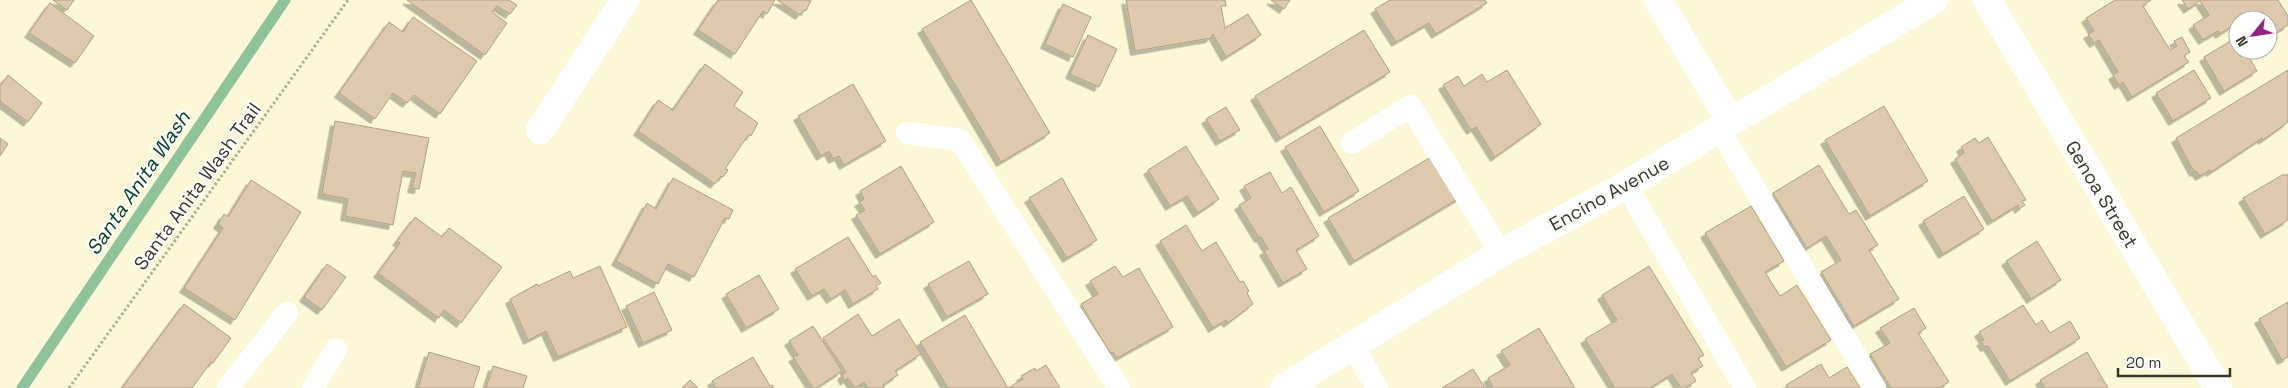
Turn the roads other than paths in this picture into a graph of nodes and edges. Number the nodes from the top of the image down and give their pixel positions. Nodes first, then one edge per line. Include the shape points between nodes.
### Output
1 (625, 0) edge
2 (1658, 0) edge
3 (1934, 0) edge
4 (1987, 0) edge
5 (1725, 126) junction
6 (540, 130) dead end
7 (907, 133) dead end
8 (1352, 142) dead end
9 (1626, 186) junction
10 (1501, 253) junction
11 (287, 313) dead end
12 (1353, 346) junction
13 (336, 349) dead end
14 (228, 388) edge
15 (313, 388) edge
16 (1119, 388) edge
17 (1284, 388) edge
18 (1377, 388) edge
19 (1744, 388) edge
20 (1875, 388) edge
21 (2218, 388) edge

1 - 6 street
2 - 5 street
3 - 5 street, Encino Avenue
4 - 21 street, Genoa Street
5 - 9 street, Encino Avenue
5 - 20 lane
7 - 16 lane via 960,140
8 - 10 lane via 1410,106
9 - 10 street, Encino Avenue
9 - 19 lane
10 - 12 street, Encino Avenue
11 - 14 lane
12 - 17 street, Encino Avenue
12 - 18 lane
13 - 15 lane

